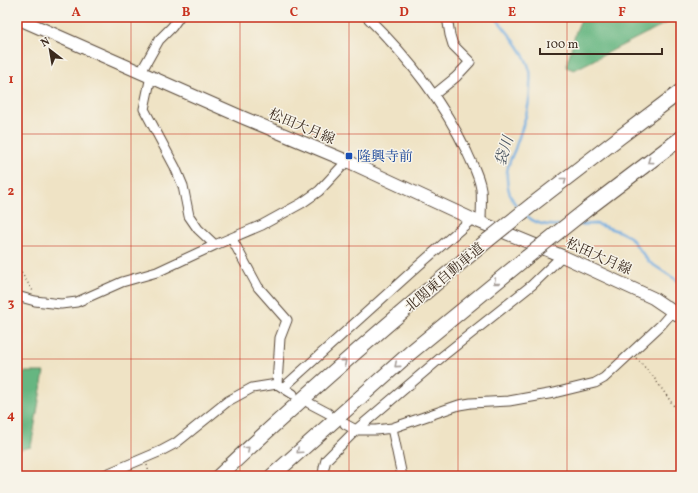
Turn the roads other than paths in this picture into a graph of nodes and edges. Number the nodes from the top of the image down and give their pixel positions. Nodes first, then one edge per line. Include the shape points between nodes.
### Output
1 (179, 17) edge
2 (367, 17) edge
3 (447, 17) edge
4 (17, 18) edge
5 (146, 74) junction
6 (681, 91) edge
7 (435, 94) junction
8 (681, 138) edge
9 (347, 161) junction
10 (477, 221) junction
11 (232, 239) junction
12 (215, 246) junction
13 (562, 256) junction
14 (17, 296) edge
15 (677, 314) edge
16 (280, 386) junction
17 (293, 394) dead end
18 (309, 403) dead end
19 (328, 413) dead end
20 (345, 424) dead end
21 (392, 428) junction
22 (356, 430) junction
23 (102, 476) edge
24 (219, 476) edge
25 (272, 476) edge
26 (323, 476) edge
27 (402, 476) edge

1 - 5 street via 159,40
2 - 7 street
3 - 7 street via 453,45 470,62
4 - 5 main road, 松田大月線
5 - 9 main road, 松田大月線
5 - 12 street via 144,109 175,167 189,216
24 -> 6 highway, 北関東自動車道, bridge via 396,316 533,204
7 - 10 street via 457,131 478,177 481,188
8 -> 25 highway, bridge via 586,210 410,353
9 - 10 main road, 松田大月線
9 - 11 street via 314,195
10 - 13 main road, 松田大月線
10 - 16 street via 413,271
11 - 12 street
11 - 16 street via 258,287 287,320 280,338
12 - 14 street via 157,272 122,282 77,302 61,304
13 - 15 main road, 松田大月線 via 653,298
13 - 22 street via 532,285
15 - 21 street via 595,383 509,401 471,403
16 - 17 street
16 - 23 street via 252,388 239,394 176,443
18 - 19 street
20 - 22 street
21 - 22 street
21 - 27 street
22 - 26 street via 326,460

